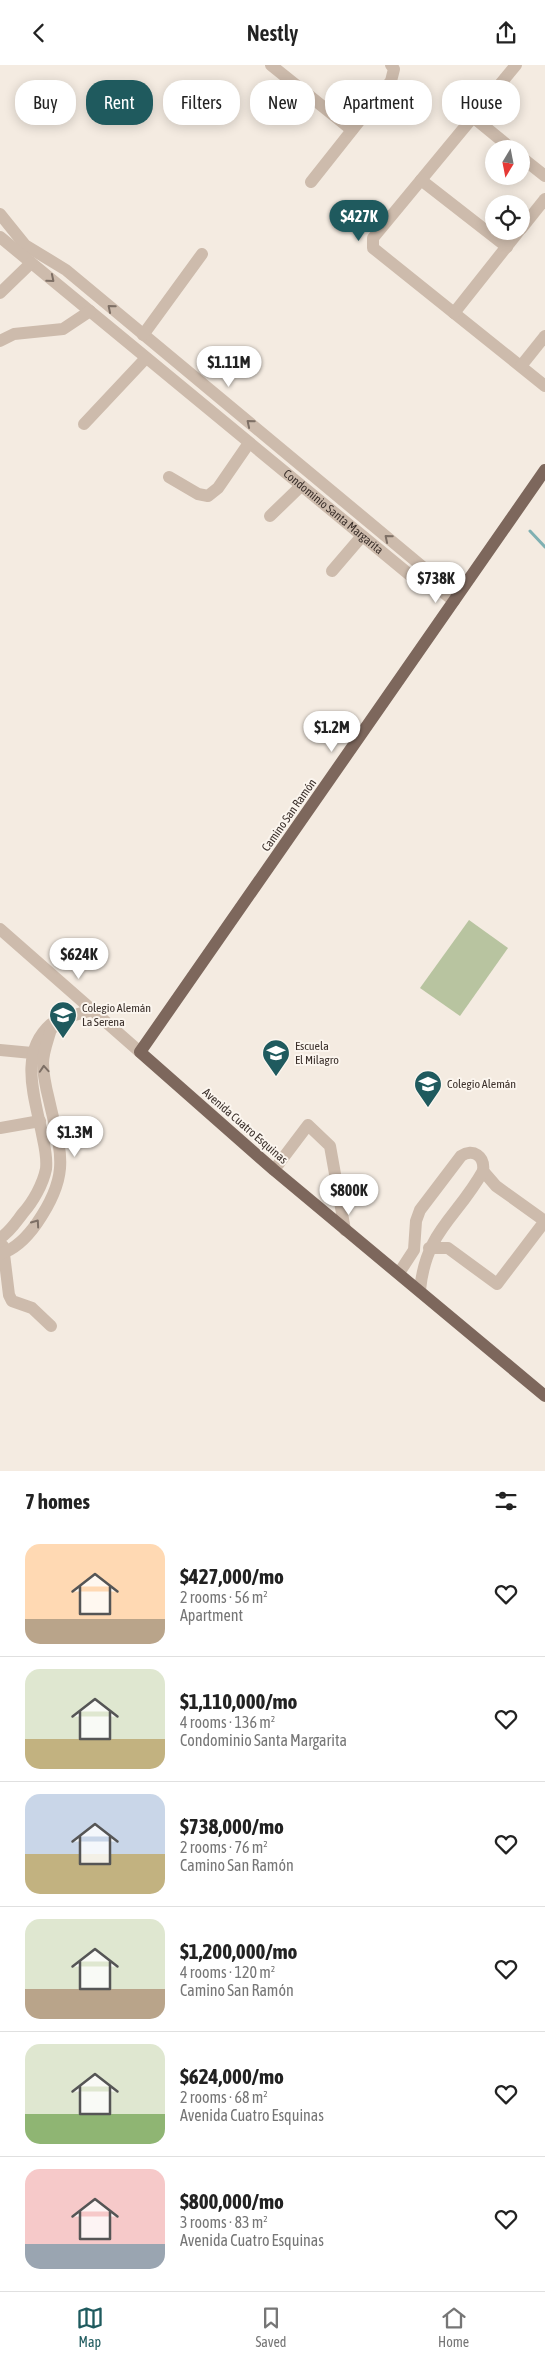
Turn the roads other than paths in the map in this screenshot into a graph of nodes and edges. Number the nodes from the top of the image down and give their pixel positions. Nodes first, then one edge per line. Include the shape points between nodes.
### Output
1 (271, 65) edge
2 (391, 65) edge
3 (516, 65) edge
4 (504, 80) edge
5 (466, 125) edge
6 (483, 125) edge
7 (352, 130) junction
8 (501, 140) edge
9 (530, 164) edge
10 (545, 176) edge
11 (421, 180) junction
12 (311, 182) dead end
13 (545, 199) edge
14 (0, 214) edge
15 (530, 218) edge
16 (0, 237) edge
17 (512, 240) edge
18 (507, 247) junction
19 (202, 254) dead end
20 (31, 263) junction
21 (0, 293) edge
22 (90, 311) junction
23 (454, 313) junction
24 (139, 331) junction
25 (545, 336) edge
26 (125, 340) junction
27 (0, 341) edge
28 (146, 358) junction
29 (521, 366) junction
30 (545, 386) edge
31 (84, 424) dead end
32 (270, 440) junction
33 (249, 443) junction
34 (259, 451) junction
35 (545, 470) edge
36 (169, 477) dead end
37 (301, 486) junction
38 (270, 515) dead end
39 (362, 536) junction
40 (332, 571) dead end
41 (434, 585) junction
42 (454, 601) junction
43 (0, 929) edge
44 (91, 1008) junction
45 (0, 1050) edge
46 (140, 1052) junction
47 (32, 1053) junction
48 (40, 1121) junction
49 (0, 1128) edge
50 (274, 1170) junction
51 (483, 1171) junction
52 (345, 1230) junction
53 (1, 1237) edge
54 (429, 1248) junction
55 (2, 1254) edge
56 (399, 1273) junction
57 (420, 1290) junction
58 (51, 1326) dead end
59 (545, 1396) edge

1 - 7 street
2 - 7 street via 394,69 391,81
3 - 4 street
5 - 11 street
6 - 8 street
7 - 12 street
9 - 10 street
11 - 18 street
11 - 23 street via 373,238 373,248
13 - 15 street
24 -> 14 street, Condominio Santa Margarita via 66,270 25,245
16 - 20 street, Condominio Santa Margarita
17 - 18 street
18 - 23 street
19 - 24 street
20 - 21 street
20 -> 22 street, Condominio Santa Margarita
22 - 26 street, Condominio Santa Margarita
22 - 27 street via 63,329 14,334
23 - 29 street
24 - 26 street
32 -> 24 street, Condominio Santa Margarita
25 - 29 street
26 - 28 street, Condominio Santa Margarita
28 - 31 street
28 - 33 street, Condominio Santa Margarita
29 - 30 street
32 - 34 street
41 -> 32 street, Condominio Santa Margarita via 424,568
33 - 34 street, Condominio Santa Margarita
33 - 36 street via 218,488 208,496 198,494
34 - 37 street, Condominio Santa Margarita
35 - 42 main road, Camino San Ramón
37 - 38 street
37 - 39 street, Condominio Santa Margarita
39 - 40 street
39 - 41 street, Condominio Santa Margarita via 416,580
41 - 42 street, Condominio Santa Margarita
42 - 46 main road, Camino San Ramón
43 - 44 street, Avenida Cuatro Esquinas
44 - 46 street, Avenida Cuatro Esquinas
44 - 47 street via 56,1019 38,1039
55 -> 44 street via 17,1245 47,1209 62,1170 43,1062 51,1029 68,1017
45 - 47 street
46 - 50 main road, Avenida Cuatro Esquinas
47 - 48 street via 30,1064
48 - 49 street
48 - 53 street via 46,1169 27,1209
50 - 52 main road, Avenida Cuatro Esquinas
50 - 52 street via 308,1125 330,1146
51 - 54 street
51 - 54 street via 496,1186 545,1221 497,1284 448,1248
51 - 56 street via 483,1161 478,1154 469,1152 461,1156 420,1210 415,1226 414,1250
52 - 56 main road, Avenida Cuatro Esquinas
53 - 55 street
54 - 57 street
55 - 58 street via 8,1295 12,1301 32,1308
56 - 57 main road, Avenida Cuatro Esquinas
57 - 59 main road, Avenida Cuatro Esquinas

